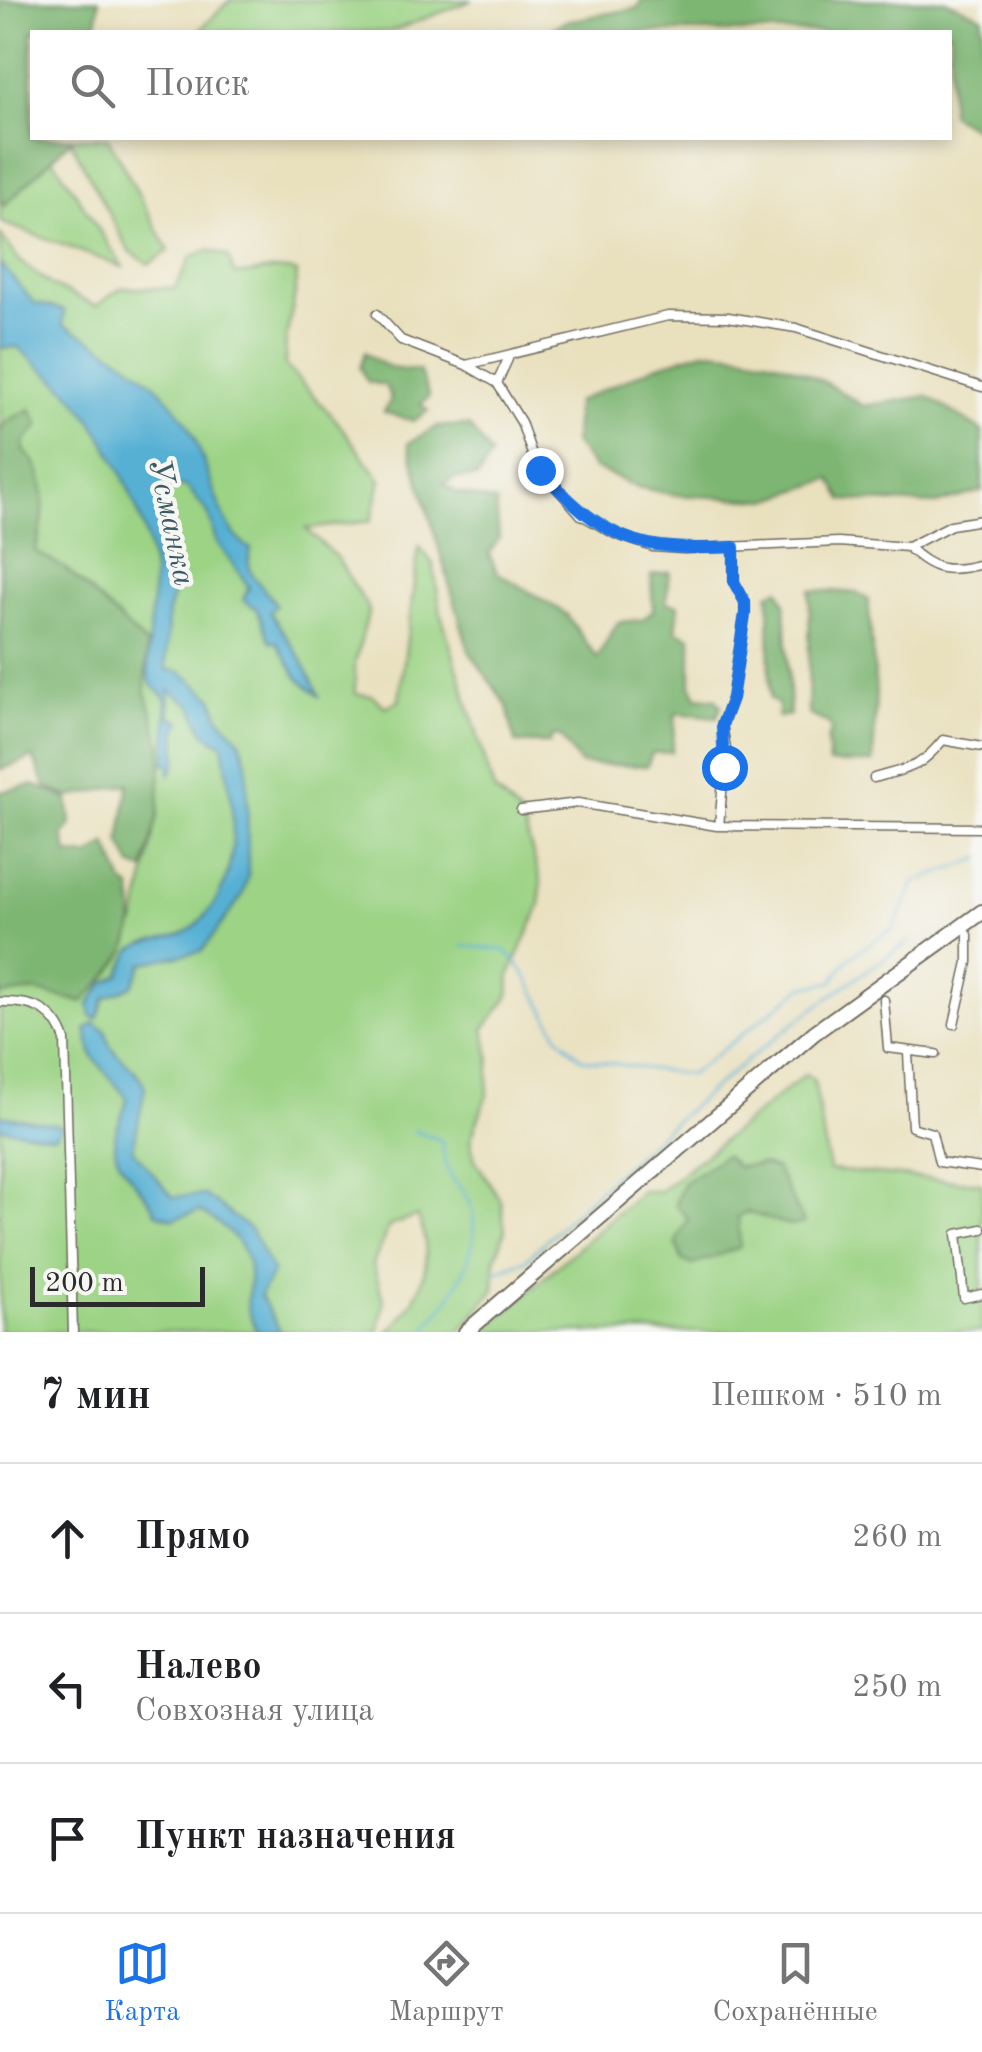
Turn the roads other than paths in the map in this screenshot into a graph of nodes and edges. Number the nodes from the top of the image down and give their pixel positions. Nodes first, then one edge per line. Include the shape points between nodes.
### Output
1 (377, 314) dead end
2 (508, 359) junction
3 (466, 366) junction
4 (498, 384) junction
5 (982, 387) edge
6 (982, 520) edge
7 (734, 547) junction
8 (908, 547) junction
9 (982, 564) edge
10 (982, 747) edge
11 (874, 778) dead end
12 (521, 810) dead end
13 (719, 826) junction
14 (982, 828) edge
15 (982, 912) edge
16 (968, 936) dead end
17 (884, 1000) dead end
18 (0, 1002) edge
19 (954, 1024) dead end
20 (908, 1053) junction
21 (936, 1054) dead end
22 (982, 1168) edge
23 (982, 1229) edge
24 (982, 1294) edge
25 (74, 1332) edge
26 (466, 1332) edge

1 - 3 street via 401,340
2 - 3 street
2 - 4 street
2 - 5 street via 668,316 728,317 796,328
3 - 4 street
4 - 7 street via 540,470 581,515 653,546
6 - 8 street via 951,525
7 - 8 street
7 - 13 street via 734,582 745,614 722,725
8 - 9 street via 928,566 947,572
10 - 11 street via 943,740 922,764
12 - 13 street via 601,805
13 - 14 street
15 - 26 highway via 814,1033
16 - 19 street
17 - 20 street via 888,1048
18 - 25 street via 42,1008 65,1040
20 - 21 street
20 - 22 street via 912,1127 932,1133 939,1162
23 - 24 street via 956,1234 964,1298

